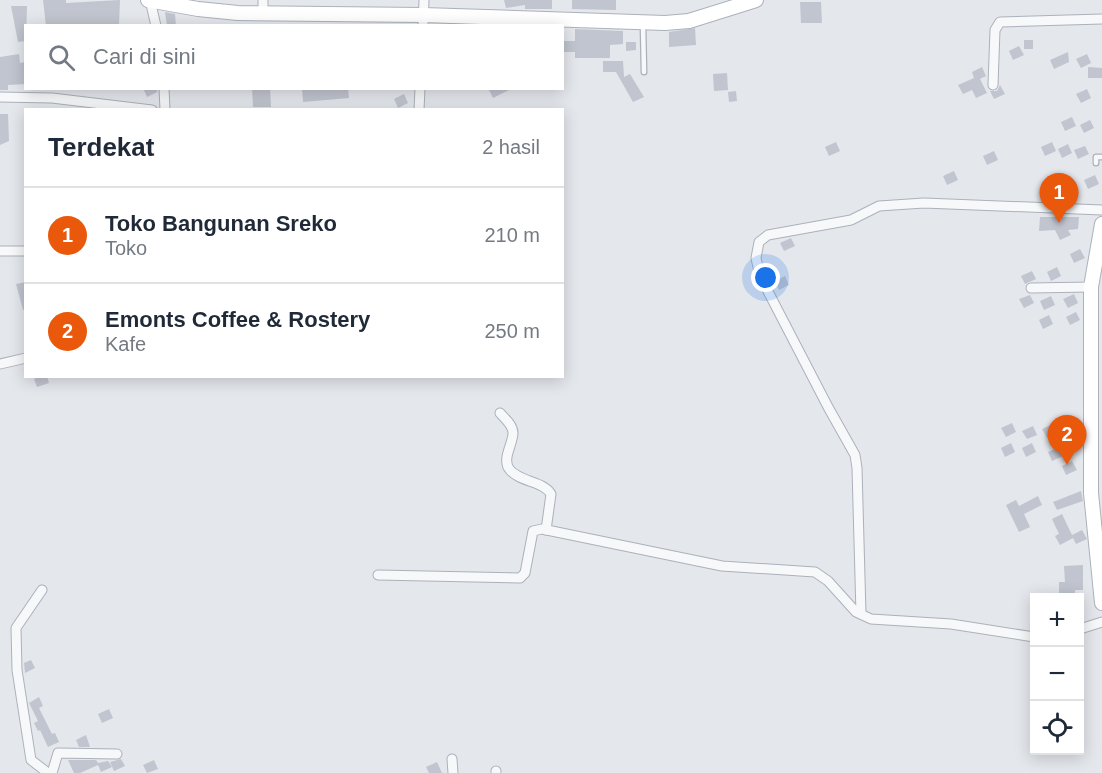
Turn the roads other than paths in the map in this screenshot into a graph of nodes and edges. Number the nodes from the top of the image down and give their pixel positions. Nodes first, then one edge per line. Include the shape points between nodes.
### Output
1 (149, 0) edge
2 (424, 0) edge
3 (756, 0) edge
4 (267, 13) edge
5 (1102, 19) edge
6 (401, 20) edge
7 (423, 20) edge
8 (643, 22) junction
9 (155, 24) edge
10 (644, 72) dead end
11 (993, 85) dead end
12 (164, 90) edge
13 (420, 90) edge
14 (0, 97) edge
15 (135, 108) edge
16 (165, 108) edge
17 (419, 108) edge
18 (1102, 157) edge
19 (1096, 163) dead end
20 (1102, 210) edge
21 (1102, 227) edge
22 (0, 251) edge
23 (24, 251) edge
24 (1091, 287) junction
25 (1031, 288) dead end
26 (1096, 302) edge
27 (24, 358) edge
28 (0, 364) edge
29 (500, 413) dead end
30 (546, 530) junction
31 (378, 575) dead end
32 (42, 590) dead end
33 (1102, 603) edge
34 (861, 615) junction
35 (1102, 622) edge
36 (1084, 628) edge
37 (1030, 636) edge
38 (117, 753) dead end
39 (452, 759) dead end
40 (50, 773) edge
41 (453, 773) edge

1 - 4 main road via 218,11
1 - 9 street
2 - 7 street
3 - 8 main road via 689,21
4 - 6 main road
5 - 11 street via 999,22 995,30
6 - 7 main road
7 - 8 main road
8 - 10 lane
12 - 16 street
13 - 17 street
14 - 15 street via 52,98
18 - 19 lane via 1096,157
20 - 34 street via 924,203 879,206 851,220 768,235 759,242 756,258 760,276 855,455
21 - 24 main road
22 - 23 street
24 - 25 street
24 - 26 main road
26 - 33 main road via 1091,493
27 - 28 street
29 - 30 street via 513,434 509,470 551,494
30 - 31 street via 533,531 525,573 520,578
30 - 34 street via 722,566 815,572
32 - 40 street via 16,628 17,670 31,760
34 - 37 street
35 - 36 street
38 - 40 street via 58,753
39 - 41 street

